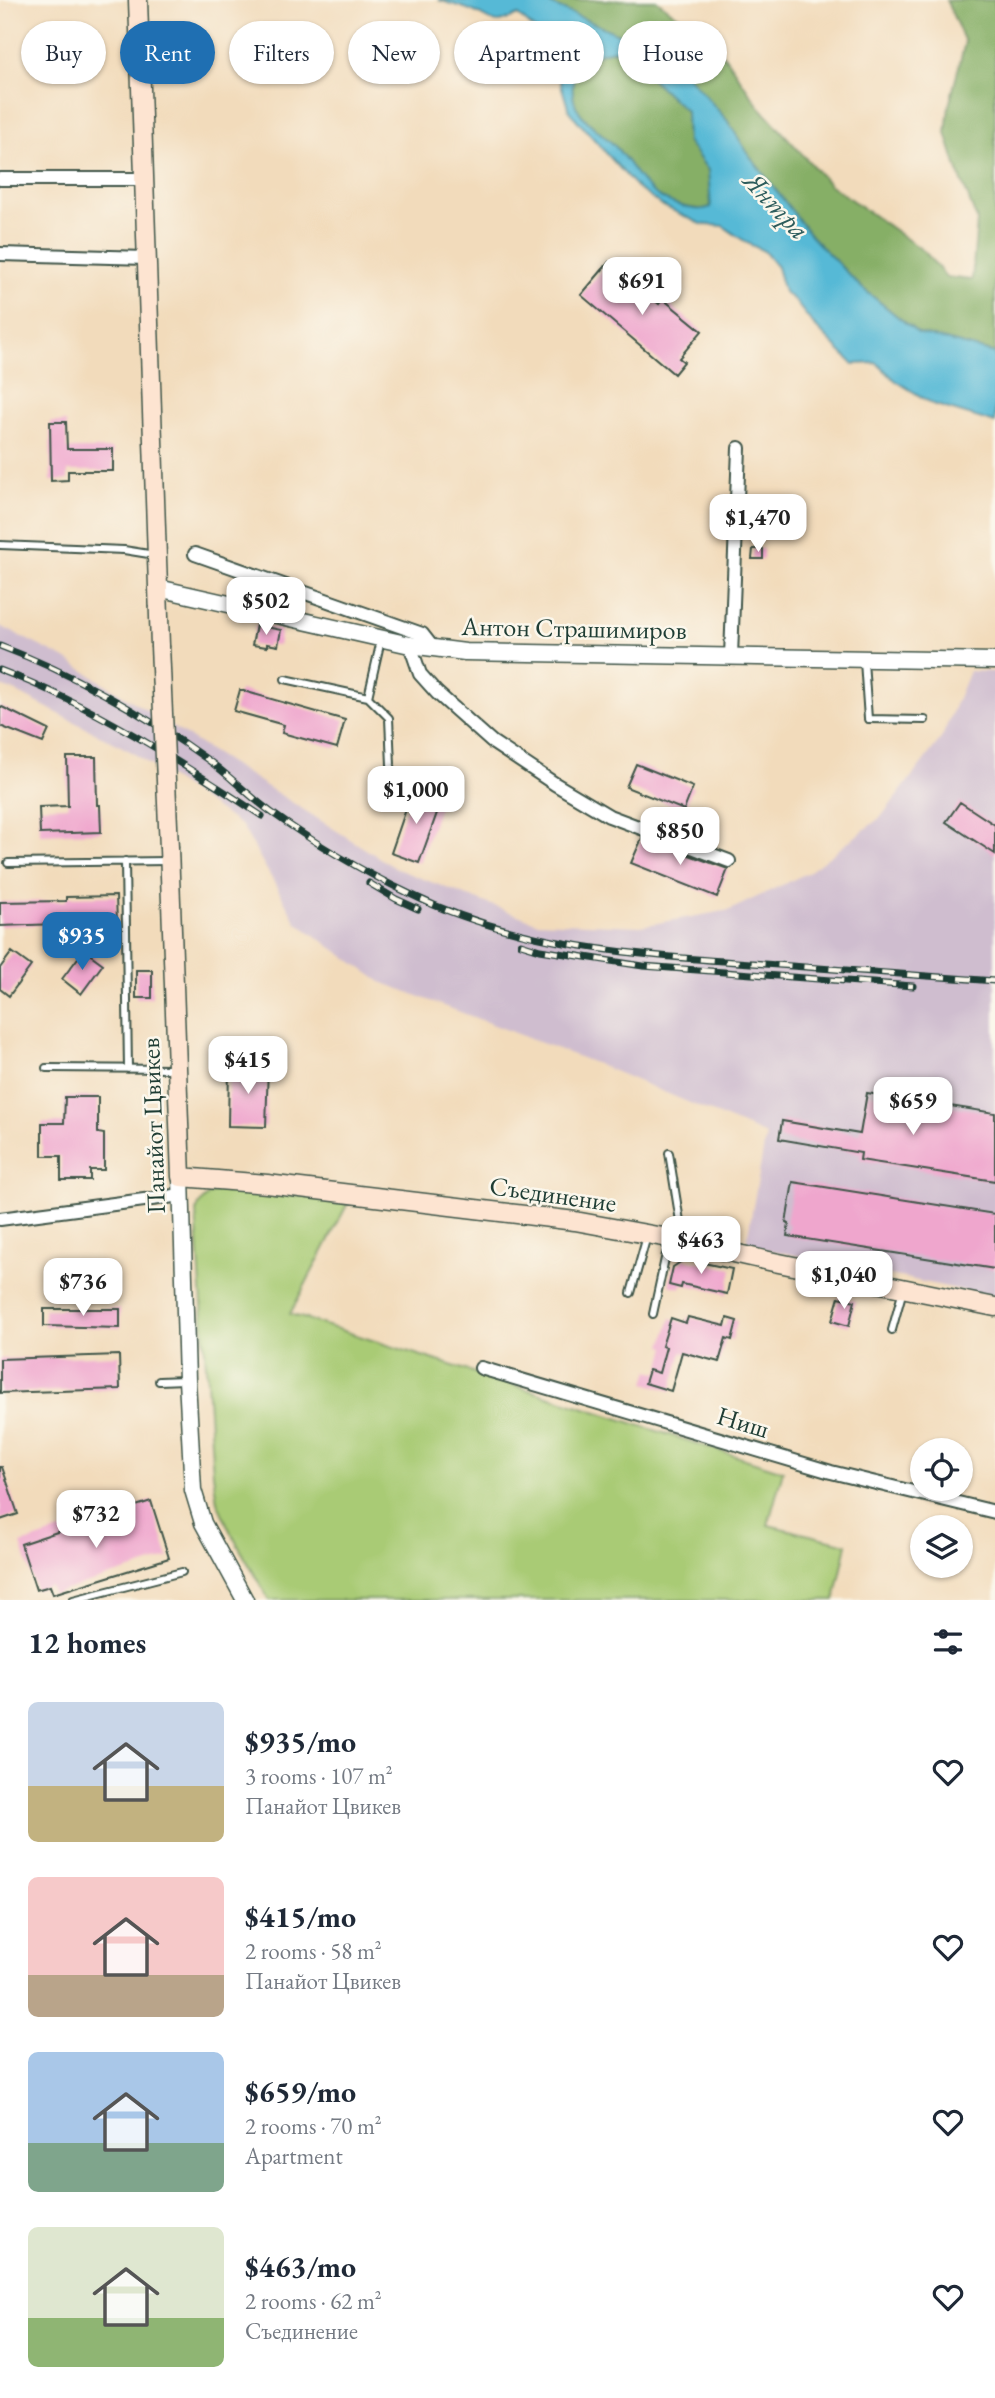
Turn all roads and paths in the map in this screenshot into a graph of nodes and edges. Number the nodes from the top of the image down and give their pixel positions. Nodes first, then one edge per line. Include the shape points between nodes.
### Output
1 (138, 0) edge
2 (0, 179) edge
3 (145, 179) junction
4 (0, 254) edge
5 (147, 258) junction
6 (738, 448) dead end
7 (0, 545) edge
8 (195, 554) dead end
9 (157, 555) junction
10 (158, 589) junction
11 (381, 638) junction
12 (410, 645) junction
13 (433, 648) junction
14 (732, 656) junction
15 (864, 659) junction
16 (995, 661) edge
17 (285, 679) dead end
18 (368, 697) junction
19 (925, 720) dead end
20 (395, 798) dead end
21 (169, 854) junction
22 (125, 861) junction
23 (729, 861) dead end
24 (8, 863) dead end
25 (46, 1068) dead end
26 (128, 1069) junction
27 (177, 1069) junction
28 (668, 1153) dead end
29 (182, 1186) junction
30 (0, 1219) edge
31 (647, 1234) junction
32 (677, 1240) junction
33 (904, 1288) junction
34 (631, 1293) dead end
35 (995, 1307) edge
36 (653, 1314) dead end
37 (892, 1330) dead end
38 (481, 1368) dead end
39 (187, 1380) junction
40 (159, 1381) dead end
41 (995, 1512) edge
42 (182, 1572) dead end
43 (73, 1600) edge
44 (245, 1600) edge

1 - 3 main road, Панайот Цвикев
2 - 3 street
3 - 5 main road, Панайот Цвикев
4 - 5 street
5 - 9 main road, Панайот Цвикев
6 - 14 street
7 - 9 lane
8 - 13 street via 422,634
9 - 10 main road, Панайот Цвикев
10 - 11 street, Антон Страшимиров
10 - 21 main road, Панайот Цвикев, bridge
11 - 12 street, Антон Страшимиров
11 - 18 lane
12 - 13 street, Антон Страшимиров
12 - 23 street via 420,674 492,742 609,816
13 - 14 street, Антон Страшимиров
14 - 15 street, Антон Страшимиров
15 - 16 street, Антон Страшимиров
15 - 19 lane via 867,719
17 - 18 lane
18 - 20 lane via 388,718
21 - 22 lane
21 - 27 main road, Панайот Цвикев
22 - 24 lane
22 - 26 lane
25 - 26 lane
26 - 27 lane
27 - 29 main road, Панайот Цвикев
28 - 32 lane
29 - 30 street
29 - 31 main road, Съединение via 267,1184
29 - 39 street, Панайот Цвикев
31 - 32 main road, Съединение
31 - 34 lane
32 - 33 main road, Съединение
32 - 36 lane
33 - 35 main road, Съединение
33 - 37 lane
38 - 41 street, Ниш via 831,1472
39 - 40 lane
39 - 44 street, Панайот Цвикев via 194,1490 202,1523
42 - 43 lane

